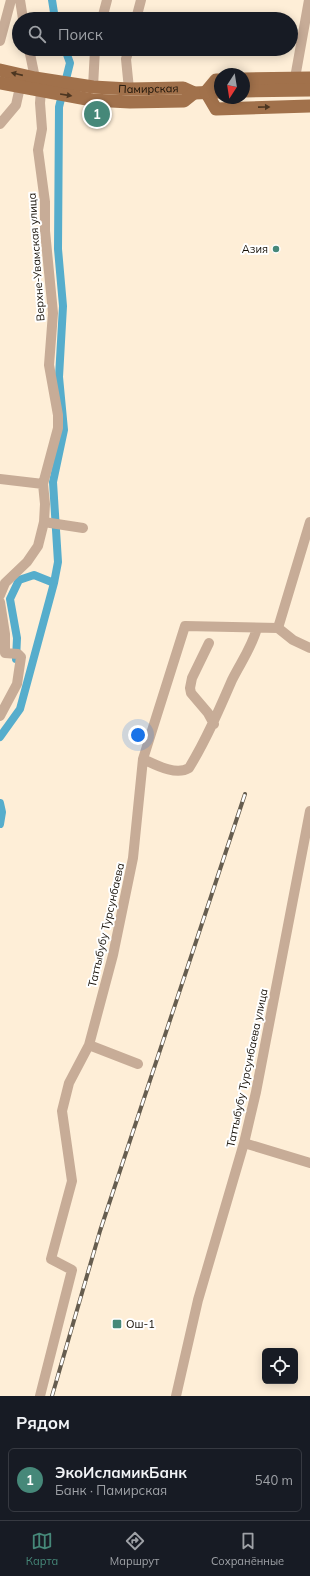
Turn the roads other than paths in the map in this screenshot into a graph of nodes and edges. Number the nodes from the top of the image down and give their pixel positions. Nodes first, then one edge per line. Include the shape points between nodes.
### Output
1 (11, 0) edge
2 (20, 0) edge
3 (107, 0) edge
4 (141, 0) edge
5 (309, 0) edge
6 (22, 12) edge
7 (104, 12) edge
8 (138, 12) edge
9 (0, 41) edge
10 (30, 56) edge
11 (95, 56) edge
12 (127, 56) edge
13 (0, 70) edge
14 (35, 78) junction
15 (295, 78) junction
16 (310, 78) edge
17 (250, 79) edge
18 (214, 82) edge
19 (0, 83) edge
20 (20, 87) junction
21 (129, 89) junction
22 (310, 90) edge
23 (41, 91) junction
24 (200, 92) junction
25 (214, 92) edge
26 (250, 92) edge
27 (92, 93) junction
28 (310, 106) edge
29 (0, 124) edge
30 (0, 480) edge
31 (43, 484) junction
32 (310, 522) edge
33 (47, 523) junction
34 (83, 528) dead end
35 (0, 595) edge
36 (0, 602) edge
37 (257, 628) junction
38 (278, 628) junction
39 (209, 643) dead end
40 (310, 648) edge
41 (9, 655) edge
42 (0, 716) edge
43 (214, 724) junction
44 (143, 759) junction
45 (310, 811) edge
46 (89, 1045) junction
47 (138, 1064) dead end
48 (244, 1143) junction
49 (310, 1163) edge
50 (40, 1396) edge
51 (176, 1396) edge

1 - 9 street
2 - 6 street
3 - 7 street
4 - 8 street
5 - 15 street
10 - 14 street
11 - 27 street
12 - 21 street
14 -> 13 main road, Памирская
14 - 27 main road, Памирская
15 - 16 main road
15 - 17 main road
18 - 24 main road
19 - 20 main road, Памирская
20 - 23 main road, Памирская
20 - 29 street via 16,105
21 - 24 main road, Памирская via 183,88
21 - 27 main road, Памирская
22 - 26 main road
23 -> 27 main road, Памирская
23 - 31 street, Верхне-Увамская улица via 42,130 38,150 45,202 45,231 53,313 49,365 58,415 56,438
24 - 25 main road
24 - 27 main road, Памирская via 184,101 130,102
24 -> 28 main road via 216,109
30 - 31 street
31 - 33 street, Верхне-Увамская улица
32 - 38 street
33 - 34 street
33 - 35 street, Верхне-Увамская улица via 34,555 6,583
36 - 41 street
37 - 38 street, Таттыбубу Турсунбаева
37 - 43 street
37 - 44 street, Таттыбубу Турсунбаева via 185,626
38 - 40 street via 293,640
39 - 43 street via 192,678 190,693
41 - 42 street via 21,657 18,684
43 - 44 street via 189,768 184,771
44 - 46 street, Таттыбубу Турсунбаева via 133,858 113,954
45 - 48 street, Таттыбубу Турсунбаева улица
46 - 47 street
46 - 50 street, Таттыбубу Турсунбаева via 69,1082 62,1111 72,1181 51,1259 72,1270
48 - 49 street
48 - 51 street, Таттыбубу Турсунбаева улица via 198,1300

